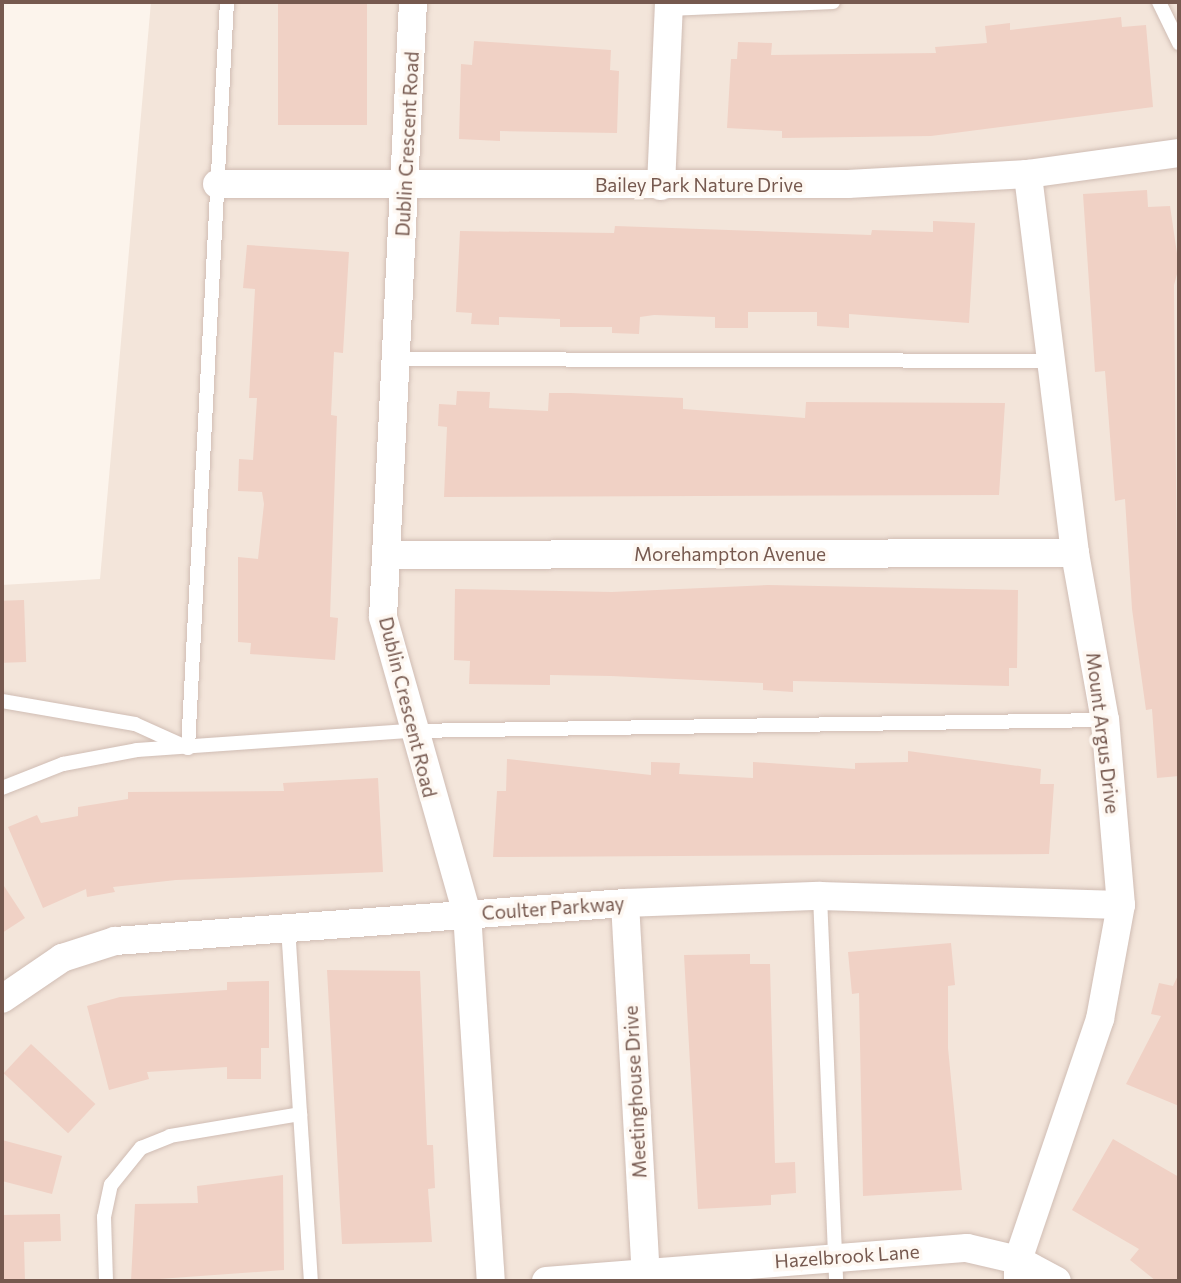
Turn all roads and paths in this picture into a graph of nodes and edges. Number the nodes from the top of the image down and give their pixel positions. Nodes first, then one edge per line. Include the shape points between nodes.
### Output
1 (226, 2) edge
2 (413, 2) edge
3 (833, 2) edge
4 (1159, 2) edge
5 (669, 5) edge
6 (1179, 43) edge
7 (1179, 153) edge
8 (1028, 174) junction
9 (217, 184) junction
10 (406, 185) junction
11 (661, 186) junction
12 (394, 359) junction
13 (1051, 361) junction
14 (1075, 553) junction
15 (386, 555) junction
16 (2, 701) edge
17 (1105, 720) junction
18 (411, 731) junction
19 (188, 748) junction
20 (2, 788) edge
21 (820, 896) junction
22 (625, 903) junction
23 (1121, 905) junction
24 (467, 913) junction
25 (288, 927) junction
26 (2, 999) edge
27 (300, 1114) junction
28 (835, 1268) edge
29 (1018, 1271) edge
30 (645, 1278) edge
31 (106, 1281) edge
32 (311, 1281) edge
33 (491, 1281) edge
34 (547, 1281) edge
35 (1057, 1281) edge

1 - 9 lane
2 - 10 street, Dublin Crescent Road
3 - 5 lane
4 - 6 lane
5 - 11 street
7 - 8 street, Bailey Park Nature Drive
8 - 11 street, Bailey Park Nature Drive
8 - 13 street, Mount Argus Drive
9 - 10 street, Bailey Park Nature Drive
9 - 19 lane
10 - 11 street, Bailey Park Nature Drive
10 - 12 street, Dublin Crescent Road
12 - 13 lane
12 - 15 street, Dublin Crescent Road
13 - 14 street, Mount Argus Drive
14 - 15 street, Morehampton Avenue
14 - 17 street, Mount Argus Drive
15 - 18 street, Dublin Crescent Road via 383,617
16 - 19 lane via 135,724
17 - 18 lane
17 - 23 street, Mount Argus Drive
18 - 19 lane
18 - 24 street, Dublin Crescent Road
19 - 20 lane via 63,764
21 - 22 street, Coulter Parkway
21 - 23 street, Coulter Parkway
21 - 28 lane
22 - 24 street, Coulter Parkway
22 - 30 street, Meetinghouse Drive
23 - 29 street, Mount Argus Drive via 1100,1018
24 - 25 street, Coulter Parkway
24 - 33 street, Dublin Crescent Road
25 - 26 street, Coulter Parkway via 115,941 62,958
25 - 27 lane
27 - 31 lane via 170,1136 141,1148 111,1185 104,1217
27 - 32 lane
28 - 29 street, Hazelbrook Lane via 967,1248
28 - 30 street, Hazelbrook Lane
29 - 35 street, Hazelbrook Lane
30 - 34 street, Hazelbrook Lane

